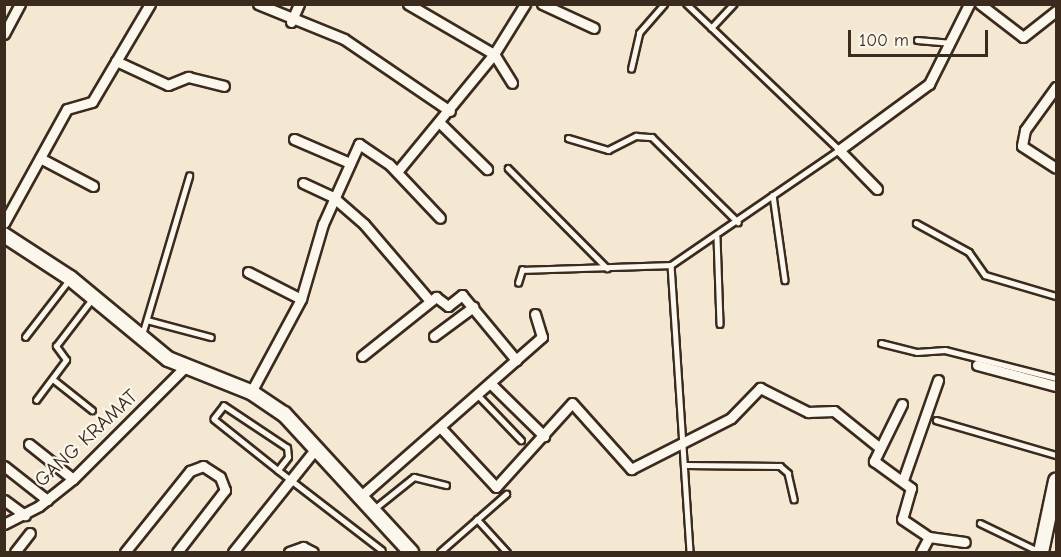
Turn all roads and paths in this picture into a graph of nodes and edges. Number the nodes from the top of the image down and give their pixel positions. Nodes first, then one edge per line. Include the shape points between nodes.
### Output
1 (20, 4) edge
2 (150, 4) edge
3 (299, 4) edge
4 (408, 4) edge
5 (525, 4) edge
6 (543, 4) edge
7 (664, 4) edge
8 (686, 4) edge
9 (733, 4) edge
10 (969, 4) edge
11 (980, 4) edge
12 (260, 5) edge
13 (1054, 17) edge
14 (291, 22) junction
15 (594, 28) dead end
16 (711, 28) junction
17 (4, 34) edge
18 (917, 40) dead end
19 (950, 44) junction
20 (494, 54) junction
21 (116, 61) junction
22 (630, 69) dead end
23 (512, 83) dead end
24 (224, 86) dead end
25 (1056, 87) edge
26 (450, 111) junction
27 (440, 123) junction
28 (568, 138) dead end
29 (294, 139) dead end
30 (839, 150) junction
31 (40, 158) junction
32 (350, 163) junction
33 (508, 168) dead end
34 (1056, 168) edge
35 (487, 169) dead end
36 (397, 172) junction
37 (189, 176) dead end
38 (303, 183) dead end
39 (93, 186) dead end
40 (877, 189) dead end
41 (773, 195) junction
42 (333, 197) junction
43 (440, 218) dead end
44 (738, 222) junction
45 (4, 223) edge
46 (916, 223) dead end
47 (4, 235) edge
48 (717, 237) junction
49 (671, 265) junction
50 (607, 268) junction
51 (248, 272) dead end
52 (70, 278) junction
53 (785, 280) dead end
54 (519, 283) dead end
55 (1056, 296) edge
56 (94, 297) junction
57 (301, 299) junction
58 (430, 301) junction
59 (473, 307) junction
60 (535, 314) dead end
61 (147, 320) junction
62 (720, 324) dead end
63 (434, 336) dead end
64 (25, 337) dead end
65 (211, 337) dead end
66 (141, 339) junction
67 (881, 343) dead end
68 (362, 356) dead end
69 (516, 360) junction
70 (977, 365) dead end
71 (184, 368) junction
72 (1056, 378) edge
73 (52, 380) junction
74 (490, 383) junction
75 (936, 383) dead end
76 (1056, 386) edge
77 (251, 392) junction
78 (477, 394) junction
79 (36, 400) dead end
80 (902, 404) dead end
81 (92, 410) dead end
82 (936, 420) dead end
83 (440, 427) junction
84 (544, 436) junction
85 (521, 440) dead end
86 (682, 440) junction
87 (29, 444) dead end
88 (317, 447) junction
89 (880, 447) junction
90 (1056, 455) edge
91 (685, 465) junction
92 (4, 466) edge
93 (278, 470) junction
94 (73, 479) junction
95 (291, 479) junction
96 (903, 480) junction
97 (1056, 481) edge
98 (446, 485) dead end
99 (506, 494) dead end
100 (361, 496) junction
101 (794, 499) dead end
102 (4, 500) edge
103 (47, 500) junction
104 (374, 510) junction
105 (25, 515) junction
106 (477, 519) junction
107 (1052, 521) edge
108 (980, 523) dead end
109 (4, 524) edge
110 (30, 533) dead end
111 (928, 537) junction
112 (964, 542) dead end
113 (382, 550) dead end
114 (15, 552) edge
115 (125, 552) edge
116 (177, 552) edge
117 (233, 552) edge
118 (290, 552) edge
119 (313, 552) edge
120 (411, 552) edge
121 (440, 552) edge
122 (507, 552) edge
123 (690, 552) edge
124 (921, 552) edge
125 (1041, 552) edge

1 - 17 street
2 - 21 street
3 - 14 street
4 - 20 street
5 - 20 street
6 - 15 street
7 - 22 lane via 639,33
8 - 16 lane
9 - 16 lane
10 - 19 street
11 - 13 street via 1018,37
12 - 14 street
14 - 26 street via 344,39
16 - 30 lane
18 - 19 lane
19 - 30 street via 929,84
20 - 23 street
20 - 26 street
21 - 24 street via 168,86 188,78
21 - 31 street via 92,102 67,109
25 - 34 street via 1025,130 1022,146
26 - 27 street
27 - 35 street
27 - 36 street
28 - 44 lane via 608,150 636,136 652,137
29 - 32 street
30 - 40 street
30 - 41 lane
31 - 39 street
31 - 45 street
32 - 36 street via 361,143
32 - 42 street
33 - 50 lane
36 - 43 street
37 - 61 lane
38 - 42 street
41 - 44 lane
41 - 53 lane
42 - 57 street
42 - 58 street
44 - 48 lane
46 - 55 lane via 969,252 985,275
47 - 52 main road
48 - 49 lane
48 - 62 lane
49 - 50 lane
49 - 86 lane
50 - 54 lane via 522,270
51 - 57 street
52 - 56 main road
52 - 64 lane
56 - 66 main road
56 - 73 lane via 56,346 66,360
57 - 77 street
58 - 59 street via 436,297 448,306 462,295
58 - 68 street
59 - 63 street
59 - 69 street
60 - 69 street via 542,337
61 - 65 lane
61 - 66 lane
66 - 71 main road
67 - 72 lane via 917,352 945,350
69 - 74 street
70 - 76 street
71 - 77 main road
71 - 94 street, GANG KRAMAT
73 - 79 lane
73 - 81 lane
74 - 78 street
74 - 84 street
75 - 96 street
77 - 88 main road
78 - 83 street
78 - 85 lane
80 - 89 street
82 - 90 lane
83 - 84 street via 496,487
83 - 100 street
84 - 86 street via 572,403 632,469
86 - 89 street via 731,418 760,388 808,412 834,411
86 - 91 lane
87 - 94 street
88 - 95 street
88 - 100 main road
89 - 96 street via 874,461
91 - 101 lane via 780,466 788,473
91 - 123 lane
92 - 103 street
93 - 93 lane via 214,419 224,406 286,448 288,456
93 - 95 lane
94 - 103 street, GANG KRAMAT
95 - 113 lane
95 - 117 street
96 - 111 street via 912,496 902,519
97 - 107 main road
98 - 104 lane via 414,477
99 - 106 lane
100 - 104 main road
102 - 105 street
103 - 105 street, GANG KRAMAT
104 - 120 main road
105 - 109 street, GANG KRAMAT
106 - 121 lane
106 - 122 lane
107 - 125 main road
108 - 125 lane
110 - 114 street
111 - 112 street
111 - 124 street
115 - 116 street via 190,471 203,466 220,477 225,490
118 - 119 street via 303,547

